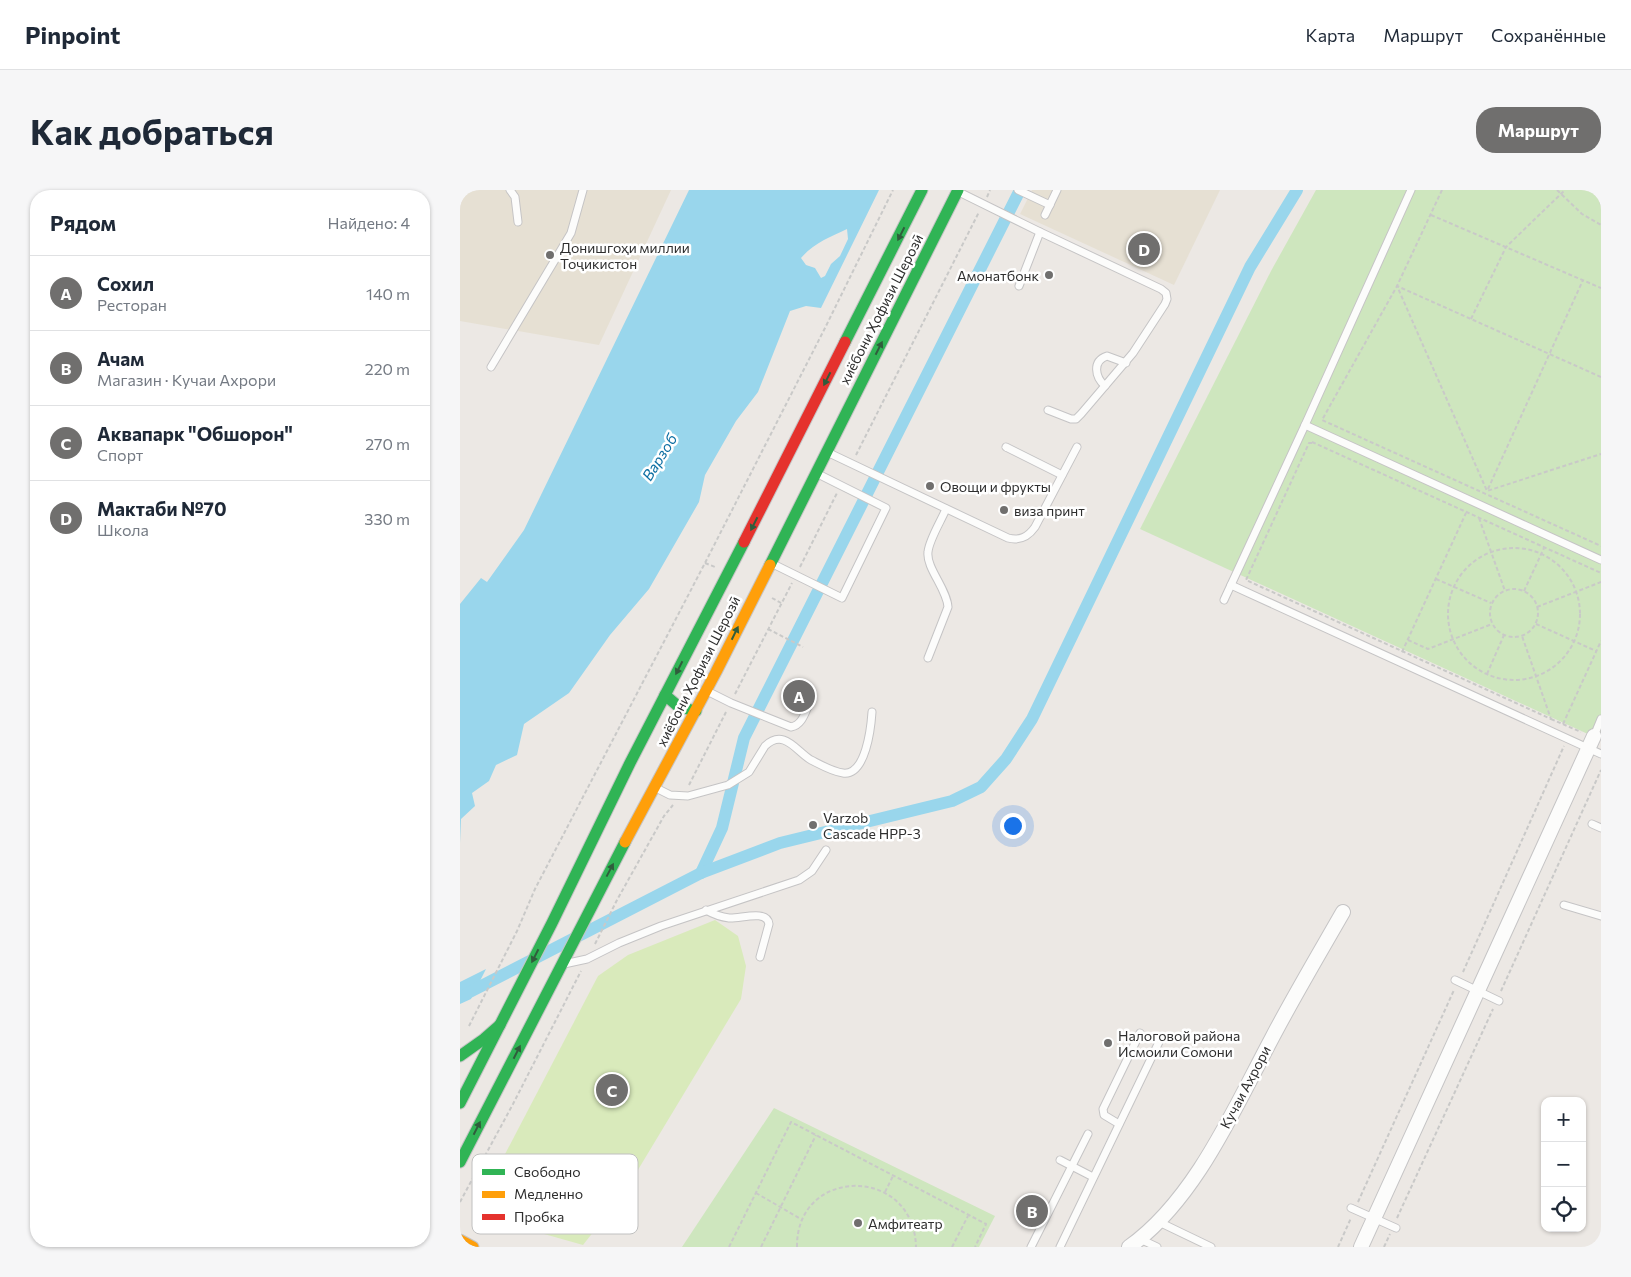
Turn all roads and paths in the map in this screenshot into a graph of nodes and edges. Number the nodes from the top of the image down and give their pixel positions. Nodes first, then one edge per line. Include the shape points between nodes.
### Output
1 (510, 190) edge
2 (583, 190) edge
3 (893, 190) edge
4 (922, 190) edge
5 (990, 190) edge
6 (1018, 190) edge
7 (1057, 190) edge
8 (1411, 190) edge
9 (1442, 190) edge
10 (1557, 190) edge
11 (1565, 190) edge
12 (1601, 190) edge
13 (957, 191) edge
14 (1560, 194) junction
15 (983, 204) junction
16 (1050, 205) junction
17 (1601, 205) edge
18 (1045, 215) dead end
19 (1431, 215) junction
20 (518, 222) dead end
21 (1601, 225) edge
22 (1040, 232) junction
23 (1506, 247) junction
24 (1583, 280) junction
25 (1019, 286) dead end
26 (1396, 286) junction
27 (1601, 288) edge
28 (1471, 319) junction
29 (1550, 354) junction
30 (1126, 363) junction
31 (491, 367) dead end
32 (1601, 377) edge
33 (1105, 386) junction
34 (1048, 410) dead end
35 (1322, 420) junction
36 (1304, 425) junction
37 (1317, 431) junction
38 (1312, 443) junction
39 (1006, 447) dead end
40 (1077, 447) dead end
41 (826, 452) junction
42 (1601, 454) edge
43 (852, 464) junction
44 (815, 473) junction
45 (1062, 475) junction
46 (841, 486) junction
47 (1487, 491) junction
48 (1485, 494) junction
49 (946, 509) junction
50 (1466, 513) junction
51 (1479, 518) junction
52 (1601, 546) edge
53 (1544, 548) junction
54 (1491, 552) junction
55 (1541, 554) junction
56 (1601, 560) edge
57 (706, 563) junction
58 (770, 563) junction
59 (716, 568) dead end
60 (1601, 573) edge
61 (796, 576) junction
62 (1436, 578) junction
63 (1601, 582) edge
64 (1231, 585) junction
65 (1453, 586) junction
66 (1505, 591) junction
67 (1524, 592) junction
68 (1576, 592) junction
69 (768, 595) dead end
70 (1224, 600) dead end
71 (782, 603) junction
72 (1492, 604) junction
73 (1537, 607) junction
74 (1493, 624) junction
75 (1536, 624) junction
76 (768, 629) junction
77 (1504, 635) junction
78 (1522, 636) junction
79 (1453, 639) junction
80 (1408, 640) junction
81 (1574, 641) junction
82 (1601, 641) edge
83 (803, 646) dead end
84 (1596, 651) junction
85 (1403, 652) junction
86 (928, 658) dead end
87 (1398, 661) junction
88 (1487, 674) junction
89 (1536, 676) junction
90 (706, 691) junction
91 (665, 695) junction
92 (731, 702) junction
93 (809, 704) dead end
94 (696, 711) junction
95 (872, 712) dead end
96 (1551, 719) junction
97 (1601, 719) edge
98 (1563, 724) junction
99 (1567, 738) junction
100 (1594, 744) edge
101 (630, 763) junction
102 (661, 777) junction
103 (655, 788) junction
104 (681, 797) junction
105 (1592, 824) dead end
106 (1601, 828) edge
107 (826, 850) dead end
108 (1564, 905) dead end
109 (706, 910) junction
110 (1343, 912) dead end
111 (1601, 916) edge
112 (760, 956) dead end
113 (588, 957) junction
114 (561, 964) junction
115 (1456, 981) junction
116 (1477, 991) junction
117 (1499, 1001) dead end
118 (475, 1014) dead end
119 (500, 1025) junction
120 (1140, 1033) dead end
121 (1159, 1042) dead end
122 (460, 1056) edge
123 (460, 1103) edge
124 (1119, 1124) junction
125 (1088, 1134) dead end
126 (816, 1135) junction
127 (486, 1154) edge
128 (1060, 1160) dead end
129 (460, 1162) edge
130 (1072, 1166) junction
131 (893, 1176) junction
132 (1093, 1177) junction
133 (472, 1180) edge
134 (885, 1192) junction
135 (756, 1193) junction
136 (460, 1202) edge
137 (781, 1207) junction
138 (1353, 1209) junction
139 (968, 1216) junction
140 (1374, 1218) junction
141 (802, 1219) junction
142 (1159, 1222) junction
143 (1396, 1228) dead end
144 (1134, 1243) edge
145 (728, 1247) edge
146 (761, 1247) edge
147 (797, 1247) edge
148 (916, 1247) edge
149 (952, 1247) edge
150 (976, 1247) edge
151 (1031, 1247) edge
152 (1060, 1247) edge
153 (1157, 1247) edge
154 (1211, 1247) edge
155 (1338, 1247) edge
156 (1361, 1247) edge

1 - 20 lane via 515,197
2 - 31 lane via 571,233
3 - 57 path
4 -> 91 main road, хиёбони Ҳофизи Шерозӣ
5 - 15 path
6 - 16 lane
7 - 16 lane
8 - 36 lane
9 - 19 path
10 - 14 path
11 - 14 path
12 - 17 path
13 - 15 lane
41 -> 13 main road, хиёбони Ҳофизи Шерозӣ
14 - 21 path via 1582,214
14 - 23 path
15 - 22 lane
15 - 43 path
16 - 18 lane
19 - 23 path
19 - 26 path
22 - 25 lane
22 - 30 lane via 1166,293 1165,304
23 - 24 path
23 - 28 path
24 - 27 path
24 - 29 path
26 - 28 path
26 - 35 path
26 - 47 path
28 - 29 path
29 - 32 path
29 - 47 path
30 - 33 lane
30 - 33 lane via 1107,356 1100,360 1096,373
33 - 34 lane via 1076,419
35 - 37 path
35 - 48 path
36 - 37 lane
36 - 64 lane
37 - 38 path
37 - 56 lane
38 - 50 path
38 - 85 path via 1309,442 1246,580
39 - 45 lane
40 - 45 lane
41 - 43 lane
41 - 44 main road, хиёбони Ҳофизи Шерозӣ
42 - 47 path
43 - 49 lane
44 - 46 lane
44 - 58 main road, хиёбони Ҳофизи Шерозӣ
45 - 49 lane via 1035,527 1023,538 1008,538
46 - 61 path
46 - 61 lane via 886,508 842,598
47 - 48 path
48 - 52 path
49 - 86 lane via 928,548 928,556 948,607
50 - 51 path
50 - 62 path
51 - 53 path
51 - 54 path
53 - 55 path
53 - 60 path
54 - 55 path via 1514,548
54 - 65 path via 1470,565
54 - 66 path
55 - 67 path
55 - 68 path via 1563,570
57 - 59 path
57 - 118 path via 544,872
58 - 61 lane
90 -> 58 main road, хиёбони Ҳофизи Шерозӣ
61 - 71 path
62 - 65 path
62 - 80 path
63 - 68 path
64 - 70 lane
64 - 87 lane
65 - 72 path
65 - 79 path via 1448,618
66 - 67 path
66 - 72 path
67 - 73 path
68 - 73 path
68 - 81 path via 1580,610
69 - 71 path
71 - 76 path
72 - 74 path via 1490,616
73 - 75 path
74 - 77 path
74 - 79 path
75 - 78 path
75 - 81 path
76 - 83 path
76 - 92 path
77 - 78 path
77 - 88 path
78 - 89 path
79 - 80 path via 1428,649
79 - 88 path via 1464,657
80 - 85 path
81 - 84 path
81 - 89 path via 1562,659
82 - 84 path
84 - 98 path
85 - 87 path
85 - 96 path
87 - 99 lane
88 - 89 path via 1513,680
89 - 96 path
90 - 92 lane
90 - 94 main road, хиёбони Ҳофизи Шерозӣ
91 - 94 main road via 680,708
91 - 101 main road, хиёбони Ҳофизи Шерозӣ
92 - 93 lane via 794,726 800,723
92 - 104 path
94 - 102 main road, хиёбони Ҳофизи Шерозӣ
95 - 104 lane via 867,746 852,771 838,772 811,760 789,742 778,740 765,746 748,772 738,780 697,795
96 - 98 path
97 - 100 lane
98 - 100 path
99 - 100 lane
99 - 115 path
100 - 116 street
101 - 102 main road via 648,765
101 -> 119 main road, хиёбони Ҳофизи Шерозӣ
102 - 103 main road, хиёбони Ҳофизи Шерозӣ
103 - 104 lane
114 -> 103 main road, хиёбони Ҳофизи Шерозӣ
104 - 113 path via 664,816
105 - 106 lane
107 - 109 lane via 812,871 799,880
108 - 111 lane
109 - 112 lane via 729,918 766,918 768,924
109 - 113 lane
110 - 142 street, Кучаи Ахрори via 1209,1153
113 - 114 lane
113 - 127 path
129 -> 114 main road, хиёбони Ҳофизи Шерозӣ
115 - 116 lane
115 - 138 path
116 - 117 lane
116 - 140 street
119 - 122 main road
119 - 123 main road, хиёбони Ҳофизи Шерозӣ
120 - 124 lane via 1103,1109 1104,1115
121 - 124 lane
124 - 132 lane
125 - 130 lane
126 - 131 path
126 - 135 path via 791,1122
126 - 137 path
128 - 130 lane
130 - 132 lane
130 - 151 lane
131 - 134 path
131 - 139 path
132 - 152 lane
133 - 136 path
134 - 141 path via 870,1186 838,1188 811,1205
134 - 148 path via 900,1203 910,1218
135 - 137 path
135 - 145 path
137 - 141 path
137 - 146 path
138 - 140 lane
138 - 155 path
139 - 149 path
139 - 150 path via 986,1224
140 - 143 lane
140 - 156 street
141 - 147 path
142 - 144 street, Кучаи Ахрори
142 - 154 lane
144 - 153 lane

